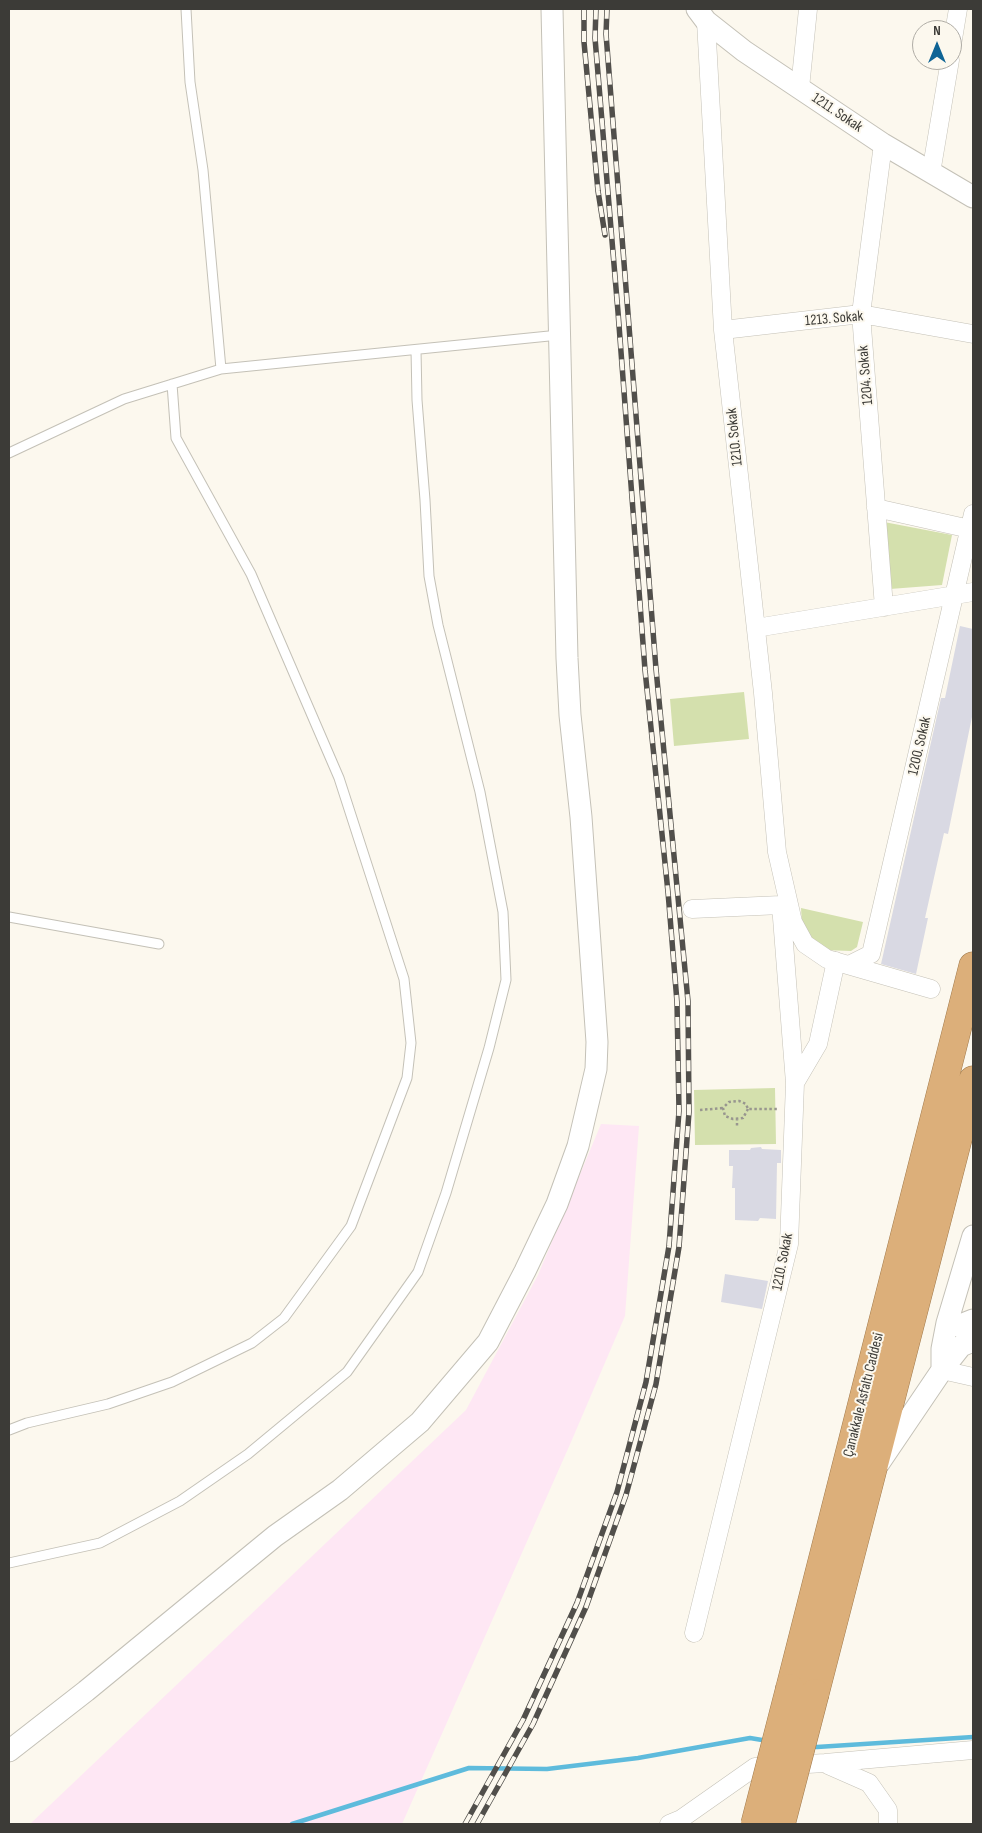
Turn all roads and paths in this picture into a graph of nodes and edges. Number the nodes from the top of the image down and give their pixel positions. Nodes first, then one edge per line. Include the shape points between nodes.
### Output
1 (186, 9) edge
2 (552, 9) edge
3 (808, 9) edge
4 (701, 15) edge
5 (948, 70) edge
6 (800, 88) junction
7 (883, 144) junction
8 (931, 173) junction
9 (973, 197) edge
10 (861, 314) junction
11 (723, 330) junction
12 (973, 334) edge
13 (559, 336) junction
14 (416, 350) junction
15 (221, 369) junction
16 (172, 384) junction
17 (9, 453) edge
18 (876, 508) junction
19 (972, 521) edge
20 (973, 592) edge
21 (955, 595) junction
22 (884, 607) junction
23 (756, 628) junction
24 (777, 852) junction
25 (781, 906) junction
26 (692, 909) dead end
27 (9, 917) edge
28 (159, 944) dead end
29 (842, 963) junction
30 (973, 966) edge
31 (931, 988) dead end
32 (973, 1080) edge
33 (795, 1083) junction
34 (736, 1096) dead end
35 (736, 1101) junction
36 (723, 1108) junction
37 (748, 1109) junction
38 (794, 1109) junction
39 (700, 1110) dead end
40 (737, 1118) junction
41 (737, 1128) dead end
42 (973, 1236) edge
43 (963, 1331) edge
44 (942, 1370) junction
45 (973, 1377) edge
46 (9, 1430) edge
47 (870, 1475) junction
48 (9, 1564) edge
49 (694, 1633) dead end
50 (802, 1691) junction
51 (973, 1750) edge
52 (9, 1751) edge
53 (825, 1764) junction
54 (669, 1824) edge
55 (755, 1824) edge
56 (781, 1824) edge
57 (888, 1824) edge

1 - 15 lane via 190,82 203,170
2 - 13 street
3 - 6 street
4 - 6 street, 1211. Sokak via 744,51
4 - 11 street, 1210. Sokak
5 - 8 street
6 - 7 street, 1211. Sokak
7 - 8 street, 1211. Sokak
7 - 10 street, 1204. Sokak
8 - 9 street, 1211. Sokak
10 - 11 street, 1213. Sokak
10 - 12 street, 1213. Sokak
10 - 18 street, 1204. Sokak
11 - 23 street, 1210. Sokak
13 - 14 lane
13 - 52 street via 570,714 581,817 597,1042 596,1069 578,1146 556,1204 488,1342 420,1422 340,1490 275,1536
14 - 15 lane
14 - 48 lane via 416,400 428,576 480,792 503,912 506,980 446,1194 418,1272 347,1372 248,1454 180,1501 100,1543
15 - 16 lane
16 - 17 lane via 124,399
16 - 46 lane via 176,438 251,574 339,778 404,979 411,1043 407,1078 351,1226 284,1318 252,1343 172,1382 108,1404
18 - 19 street
18 - 22 street, 1204. Sokak
19 - 21 street, 1200. Sokak
20 - 21 street
21 - 22 street
21 - 29 street, 1200. Sokak via 871,954
22 - 23 street
23 - 24 street, 1210. Sokak
24 - 25 street, 1210. Sokak
24 - 29 street, 1210. Sokak via 793,922 805,944 827,959
25 - 26 street
25 - 33 street, 1210. Sokak
27 - 28 lane
29 - 31 street, 1210. Sokak
29 - 33 street via 818,1044
30 - 50 highway, Çanakkale Asfaltı Caddesi
32 - 47 highway, Çanakkale Asfaltı Caddesi
33 - 38 street, 1210. Sokak
34 - 35 path
35 - 36 path
35 - 37 path via 746,1104
36 - 39 path
36 - 40 path via 725,1116
37 - 38 path
37 - 40 path via 743,1118
38 - 49 street, 1210. Sokak via 789,1244
40 - 41 path
42 - 43 street
43 - 44 street
44 - 45 street
44 - 47 street
47 - 50 highway, Çanakkale Asfaltı Caddesi
50 - 55 highway, Çanakkale Asfaltı Caddesi, bridge
50 - 56 highway, Çanakkale Asfaltı Caddesi, bridge
51 - 53 street
53 - 54 street via 755,1767
53 - 57 street via 869,1783 888,1810

